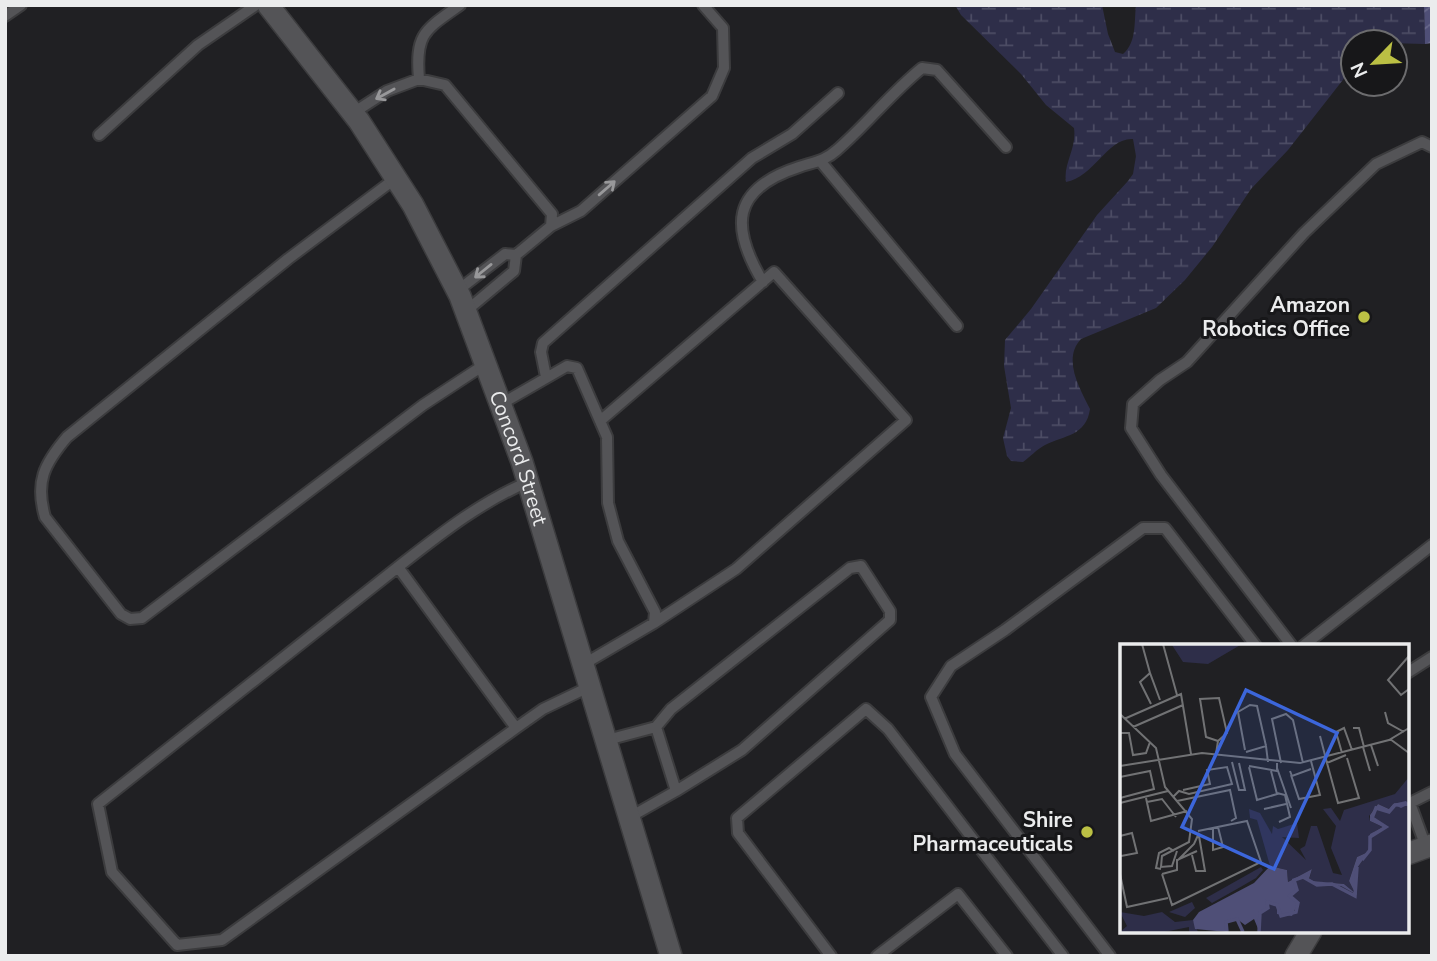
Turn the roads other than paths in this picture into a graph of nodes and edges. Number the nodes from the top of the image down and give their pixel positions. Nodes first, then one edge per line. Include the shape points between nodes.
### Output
1 (21, 5) edge
2 (256, 5) edge
3 (268, 5) edge
4 (460, 5) edge
5 (703, 5) edge
6 (5, 16) edge
7 (419, 79) junction
8 (838, 93) dead end
9 (353, 113) junction
10 (99, 135) dead end
11 (1006, 147) dead end
12 (1432, 147) edge
13 (821, 162) junction
14 (396, 178) junction
15 (551, 226) junction
16 (516, 255) junction
17 (763, 282) junction
18 (457, 291) junction
19 (466, 311) junction
20 (957, 326) dead end
21 (487, 363) junction
22 (547, 377) junction
23 (501, 404) junction
24 (600, 421) junction
25 (528, 482) junction
26 (1432, 545) edge
27 (398, 567) junction
28 (654, 622) junction
29 (1254, 644) edge
30 (1290, 644) edge
31 (1306, 644) edge
32 (1432, 657) edge
33 (584, 664) junction
34 (1409, 672) edge
35 (591, 687) junction
36 (656, 727) junction
37 (516, 728) junction
38 (607, 740) junction
39 (677, 792) junction
40 (1432, 792) edge
41 (1409, 801) edge
42 (630, 817) junction
43 (1422, 849) edge
44 (1310, 933) edge
45 (671, 956) edge
46 (831, 956) edge
47 (877, 956) edge
48 (1007, 956) edge
49 (1063, 956) edge
50 (1110, 956) edge
51 (1296, 956) edge

1 - 6 lane
2 - 10 lane via 198,45
3 - 9 street, Concord Street
4 - 7 lane via 425,30 417,58
15 -> 5 lane via 581,211 712,96 724,68 723,28
7 -> 9 lane via 387,91
7 - 15 lane via 445,85 456,96 552,215
8 - 22 lane via 792,134 752,158 543,343
9 - 14 street, Concord Street
11 - 13 lane via 937,70 922,68
12 - 30 lane via 1422,142 1376,164 1304,233 1187,362 1133,404 1130,428
13 - 17 lane via 799,166 761,185 741,214 744,246
13 - 20 lane
14 - 18 street, Concord Street
14 - 21 lane via 67,437 46,465 41,503 46,517 121,614 142,618 423,405
15 - 16 lane
16 -> 18 lane via 505,254
16 - 19 lane via 513,271
17 - 24 lane
17 - 28 lane via 774,272 906,420 736,569
18 - 19 street, Concord Street
19 - 21 street, Concord Street
21 - 23 street, Concord Street
22 - 23 lane
22 - 24 lane via 567,366 577,369
23 - 25 street, Concord Street
24 - 28 lane via 607,437 608,503 618,541 655,612
25 - 27 lane via 454,523
25 - 33 street, Concord Street
26 - 31 lane
27 - 37 lane
27 - 37 lane via 98,804 112,872 177,946 222,940
28 - 33 lane
29 - 50 lane via 1165,528 1143,528 951,666 931,697 955,754
32 - 34 lane
33 - 35 street, Concord Street
35 - 37 lane via 543,709
35 - 38 street, Concord Street
36 - 38 lane
36 - 39 lane
36 - 39 lane via 671,709 850,568 861,566 890,611 890,620 742,750
38 - 42 street, Concord Street
39 - 42 lane
40 - 41 lane
41 - 43 lane
42 - 45 street, Concord Street
44 - 51 street
46 - 49 lane via 738,834 737,818 866,709 888,729
47 - 48 lane via 958,894

